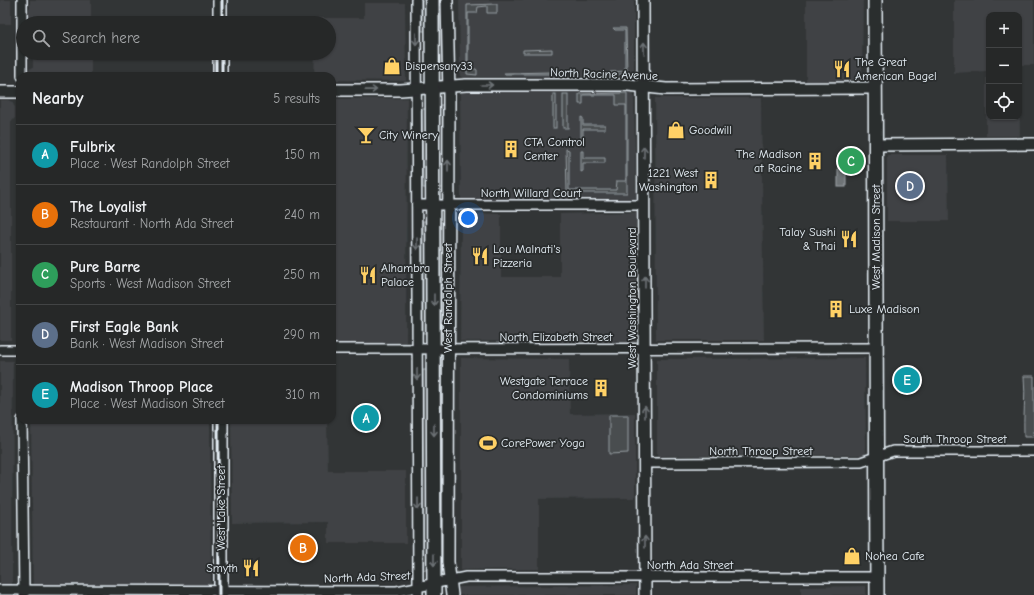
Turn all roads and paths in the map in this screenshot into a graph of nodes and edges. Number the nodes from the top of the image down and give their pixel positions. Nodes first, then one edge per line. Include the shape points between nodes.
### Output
1 (22, 0) edge
2 (220, 0) edge
3 (416, 0) edge
4 (432, 0) edge
5 (447, 0) edge
6 (643, 0) edge
7 (875, 0) edge
8 (22, 16) edge
9 (220, 16) edge
10 (22, 60) edge
11 (220, 60) edge
12 (22, 72) edge
13 (220, 72) edge
14 (448, 86) junction
15 (433, 87) junction
16 (644, 87) junction
17 (875, 88) junction
18 (417, 89) junction
19 (336, 90) edge
20 (0, 92) edge
21 (16, 92) edge
22 (1034, 144) edge
23 (875, 145) junction
24 (417, 205) junction
25 (434, 205) junction
26 (449, 205) junction
27 (644, 205) junction
28 (876, 348) junction
29 (417, 349) junction
30 (434, 349) junction
31 (448, 349) junction
32 (645, 349) junction
33 (0, 350) edge
34 (16, 350) edge
35 (336, 350) edge
36 (22, 424) edge
37 (221, 424) edge
38 (1034, 451) edge
39 (877, 457) junction
40 (645, 463) junction
41 (645, 577) junction
42 (877, 577) junction
43 (450, 580) junction
44 (0, 590) edge
45 (434, 590) edge
46 (418, 591) edge
47 (24, 593) edge
48 (221, 593) edge
49 (452, 595) edge
50 (645, 595) edge
51 (877, 595) edge

1 - 8 street
2 - 9 main road
3 -> 18 street
4 - 15 main road, West Randolph Street
5 - 14 street, West Randolph Street
16 -> 6 street, West Washington Boulevard
7 - 17 main road, West Madison Street
10 - 12 street
11 - 13 main road
14 - 15 street, North Racine Avenue
14 -> 16 street, North Racine Avenue
26 -> 14 street, West Randolph Street
15 - 18 street, North Racine Avenue
15 - 25 main road, West Randolph Street
16 - 17 street, North Racine Avenue
27 -> 16 street, West Washington Boulevard
17 - 23 main road, West Madison Street
19 -> 18 street, North Racine Avenue
18 - 24 street
20 - 21 street
22 - 23 street
23 - 28 main road, West Madison Street
24 - 25 street, North Willard Court
24 -> 29 street
25 - 26 street, North Willard Court
25 -> 30 main road, West Randolph Street
26 - 27 street, North Willard Court
26 - 31 street, West Randolph Street
32 -> 27 street, West Washington Boulevard
28 - 32 street, North Elizabeth Street
28 - 39 main road, West Madison Street
29 - 30 street, North Elizabeth Street
29 - 35 street, North Elizabeth Street
29 -> 46 street
30 - 31 street, North Elizabeth Street
30 -> 45 main road, West Randolph Street
31 - 32 street, North Elizabeth Street
31 - 43 street, West Randolph Street
40 -> 32 street, West Washington Boulevard
33 - 34 street
36 - 47 street
37 - 48 main road, West Lake Street
38 - 39 street, South Throop Street via 893,451
39 - 40 street, North Throop Street via 861,462
39 - 42 main road, West Madison Street
41 -> 40 street, West Washington Boulevard
41 - 42 street, North Ada Street
41 - 43 street, North Ada Street via 466,577
41 - 50 street, West Washington Boulevard
42 - 51 main road, West Madison Street
43 - 45 street, North Ada Street
43 - 49 street, West Randolph Street
44 - 47 street, North Ada Street
45 - 46 street, North Ada Street
46 - 48 street, North Ada Street
47 - 48 street, North Ada Street

